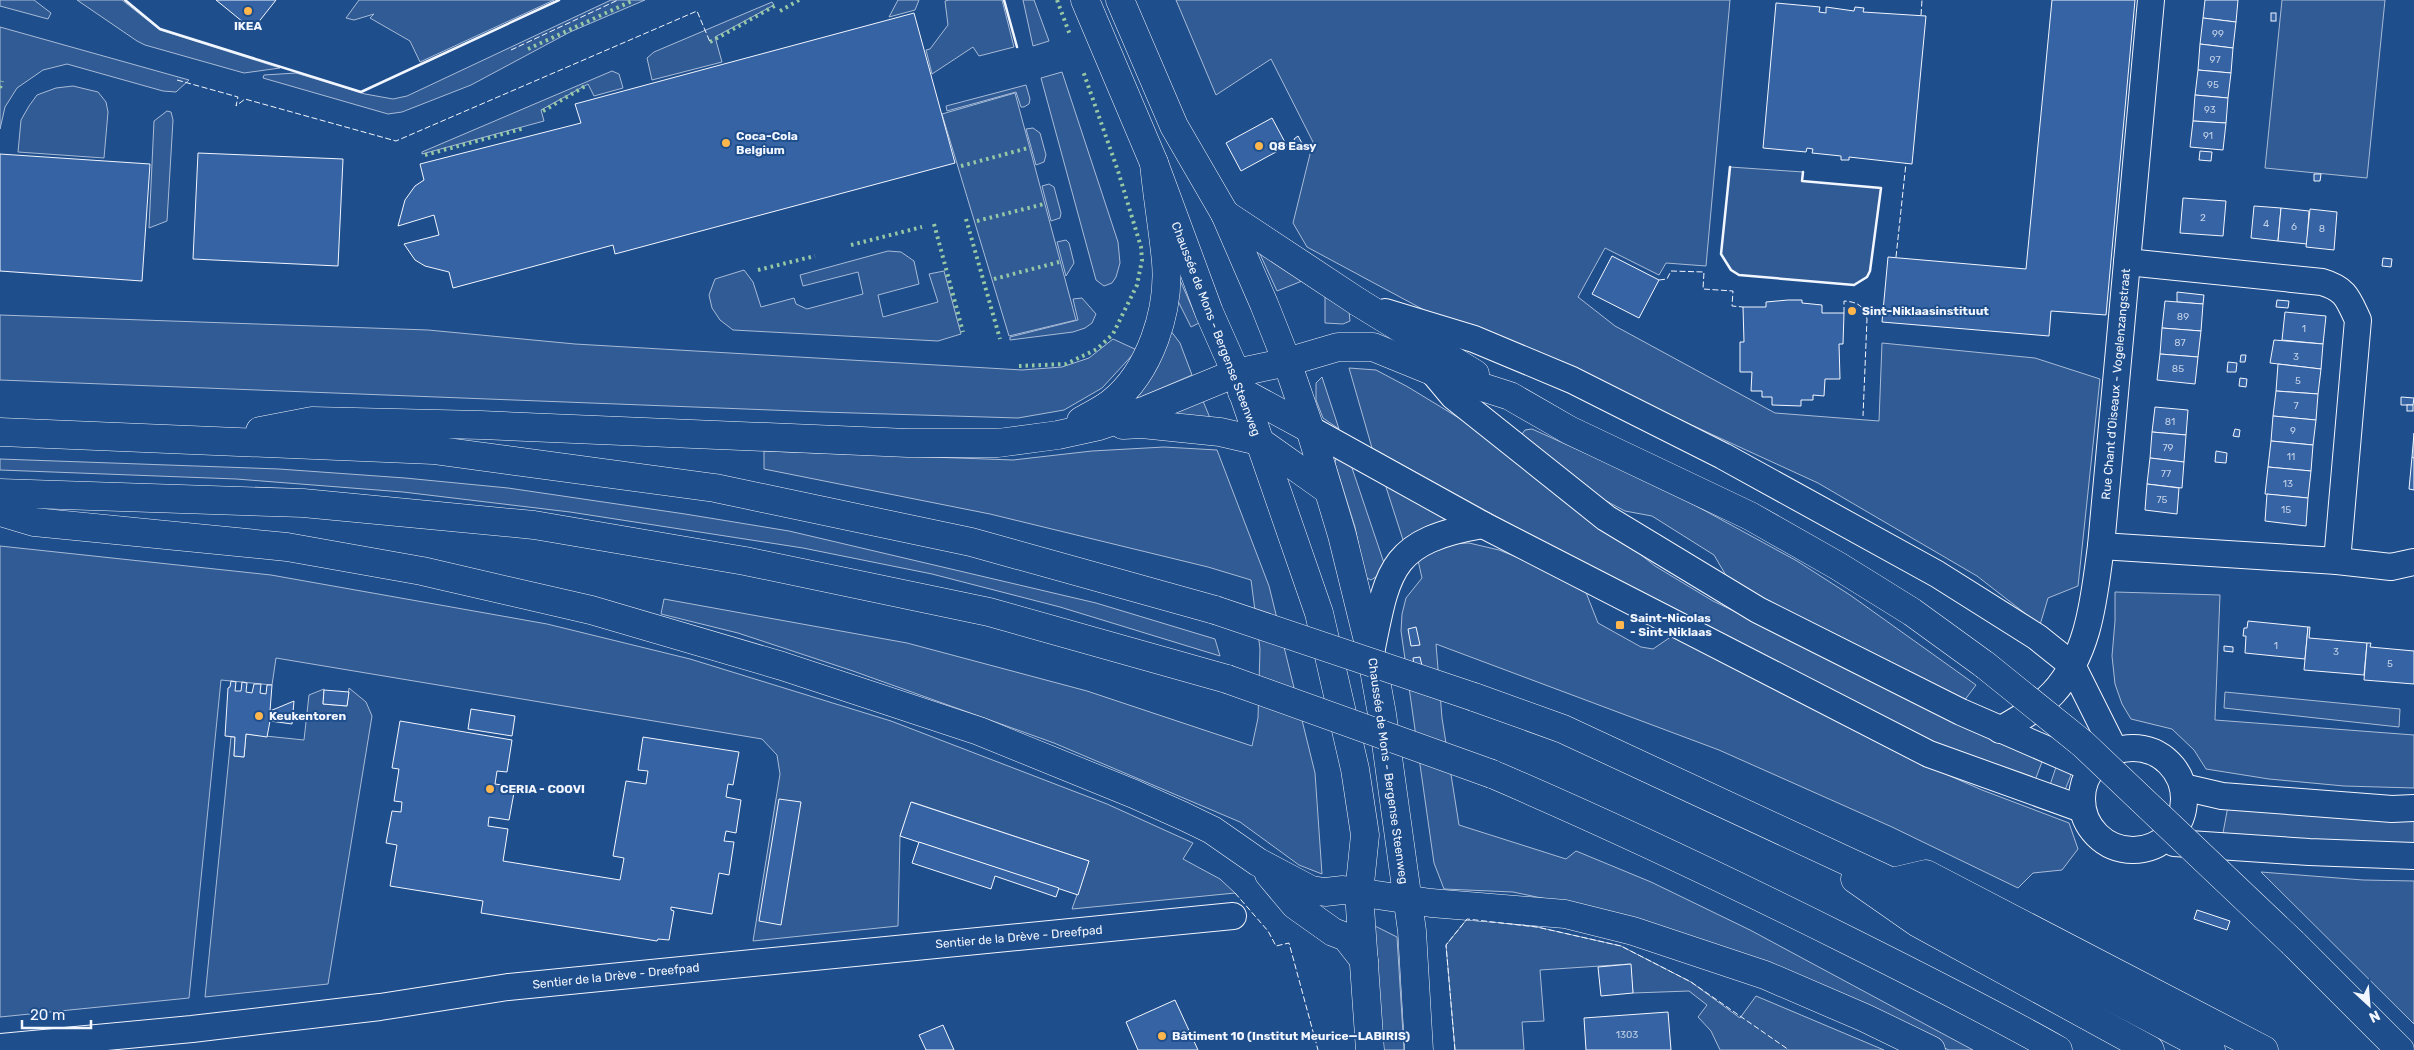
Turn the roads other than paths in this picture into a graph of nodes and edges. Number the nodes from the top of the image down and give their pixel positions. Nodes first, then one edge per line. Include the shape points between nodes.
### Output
1 (1085, 0) edge
2 (1120, 0) edge
3 (2151, 0) edge
4 (1154, 163) junction
5 (1225, 214) junction
6 (2127, 262) junction
7 (1358, 302) junction
8 (1287, 362) junction
9 (1432, 371) junction
10 (1239, 383) junction
11 (1510, 396) junction
12 (1099, 426) junction
13 (1310, 429) junction
14 (0, 432) edge
15 (1058, 435) junction
16 (214, 440) junction
17 (1259, 441) junction
18 (1328, 490) junction
19 (0, 493) edge
20 (0, 512) edge
21 (1483, 525) junction
22 (2101, 546) junction
23 (2337, 561) junction
24 (2414, 562) edge
25 (1372, 653) junction
26 (2072, 665) junction
27 (2000, 730) junction
28 (2115, 751) junction
29 (2092, 768) junction
30 (2182, 787) junction
31 (2414, 808) edge
32 (2082, 809) junction
33 (1788, 833) junction
34 (2163, 841) junction
35 (2414, 856) edge
36 (1258, 862) junction
37 (1892, 882) junction
38 (1359, 893) junction
39 (1407, 898) junction
40 (1233, 916) dead end
41 (1364, 960) junction
42 (1994, 1014) junction
43 (0, 1047) edge
44 (1370, 1050) edge
45 (1419, 1050) edge
46 (1931, 1050) edge
47 (2020, 1050) edge
48 (2058, 1050) edge
49 (2150, 1050) edge
50 (2210, 1050) edge
51 (2264, 1050) edge
52 (2400, 1050) edge

1 - 4 main road, Chaussée de Mons - Bergense Steenweg
2 - 5 main road, Chaussée de Mons - Bergense Steenweg via 1174,126
3 - 6 street, Rue Chant d'Oiseaux - Vogelenzangstraat
4 - 10 main road, Chaussée de Mons - Bergense Steenweg
4 - 15 main road via 1166,263 1164,299 1154,338 1138,374 1111,404
5 - 7 main road
5 - 8 main road, Chaussée de Mons - Bergense Steenweg
6 - 22 street, Rue Chant d'Oiseaux - Vogelenzangstraat
6 - 23 street via 2322,282 2337,286 2346,295 2358,320
7 - 11 main road
7 - 26 street via 1474,340 1572,380 1722,456 1937,574 2037,637
8 - 9 main road via 1338,347 1373,347
8 - 10 main road
8 - 13 main road, Chaussée de Mons - Bergense Steenweg
9 - 11 main road
9 - 27 street via 1453,396 1606,518 1651,547 1758,610
10 - 12 main road
10 - 13 main road
10 - 17 main road, Chaussée de Mons - Bergense Steenweg
11 - 52 main road, bridge via 1568,430 1750,516 1912,612 2041,709 2175,829
12 - 15 main road
12 - 17 main road via 1142,424 1220,432
13 - 18 main road, Chaussée de Mons - Bergense Steenweg
13 - 21 street
14 - 16 main road
15 - 16 main road via 998,443 908,443 312,421
16 - 33 main road, bridge via 433,450 715,488 971,542 1214,610 1474,697 1563,729
17 - 18 main road
17 - 38 main road, Chaussée de Mons - Bergense Steenweg via 1310,586 1337,687 1365,835
18 - 25 main road, Chaussée de Mons - Bergense Steenweg
19 - 42 main road, bridge via 303,503 534,525 745,561 988,612 1227,679 1492,774 1723,878
20 - 36 main road via 34,522 287,547 422,571 590,610 782,666 978,732 1183,816 1212,830
21 - 25 street via 1432,538 1415,547 1393,569 1382,598
21 - 32 street via 1929,754
22 - 23 street
22 - 26 street, Rue Chant d'Oiseaux - Vogelenzangstraat via 2090,622
23 - 24 street via 2391,567
25 - 39 main road, Chaussée de Mons - Bergense Steenweg
26 - 27 street, Rue Chant d'Oiseaux - Vogelenzangstraat via 2052,694
26 - 28 street
27 - 29 street
28 - 29 street
28 - 30 street via 2140,749 2164,759 2176,771
29 - 32 street via 2081,795
30 - 31 street via 2222,796
30 - 34 street via 2180,817
32 - 34 street via 2088,825 2099,838 2114,847 2130,850 2148,848
33 - 37 main road
33 - 49 main road via 1918,923
34 - 35 street
36 - 38 main road via 1311,890
36 - 41 main road via 1295,905 1333,932 1346,937
37 - 50 main road
37 - 51 main road via 1926,874
38 - 39 main road
38 - 41 main road, Chaussée de Mons - Bergense Steenweg
39 - 45 main road, Chaussée de Mons - Bergense Steenweg
39 - 46 main road via 1564,914 1633,931 1765,976
40 - 43 street, Sentier de la Drève - Dreefpad via 508,987 380,1007
41 - 44 main road, Chaussée de Mons - Bergense Steenweg
42 - 47 main road via 2013,1046
42 - 48 main road

